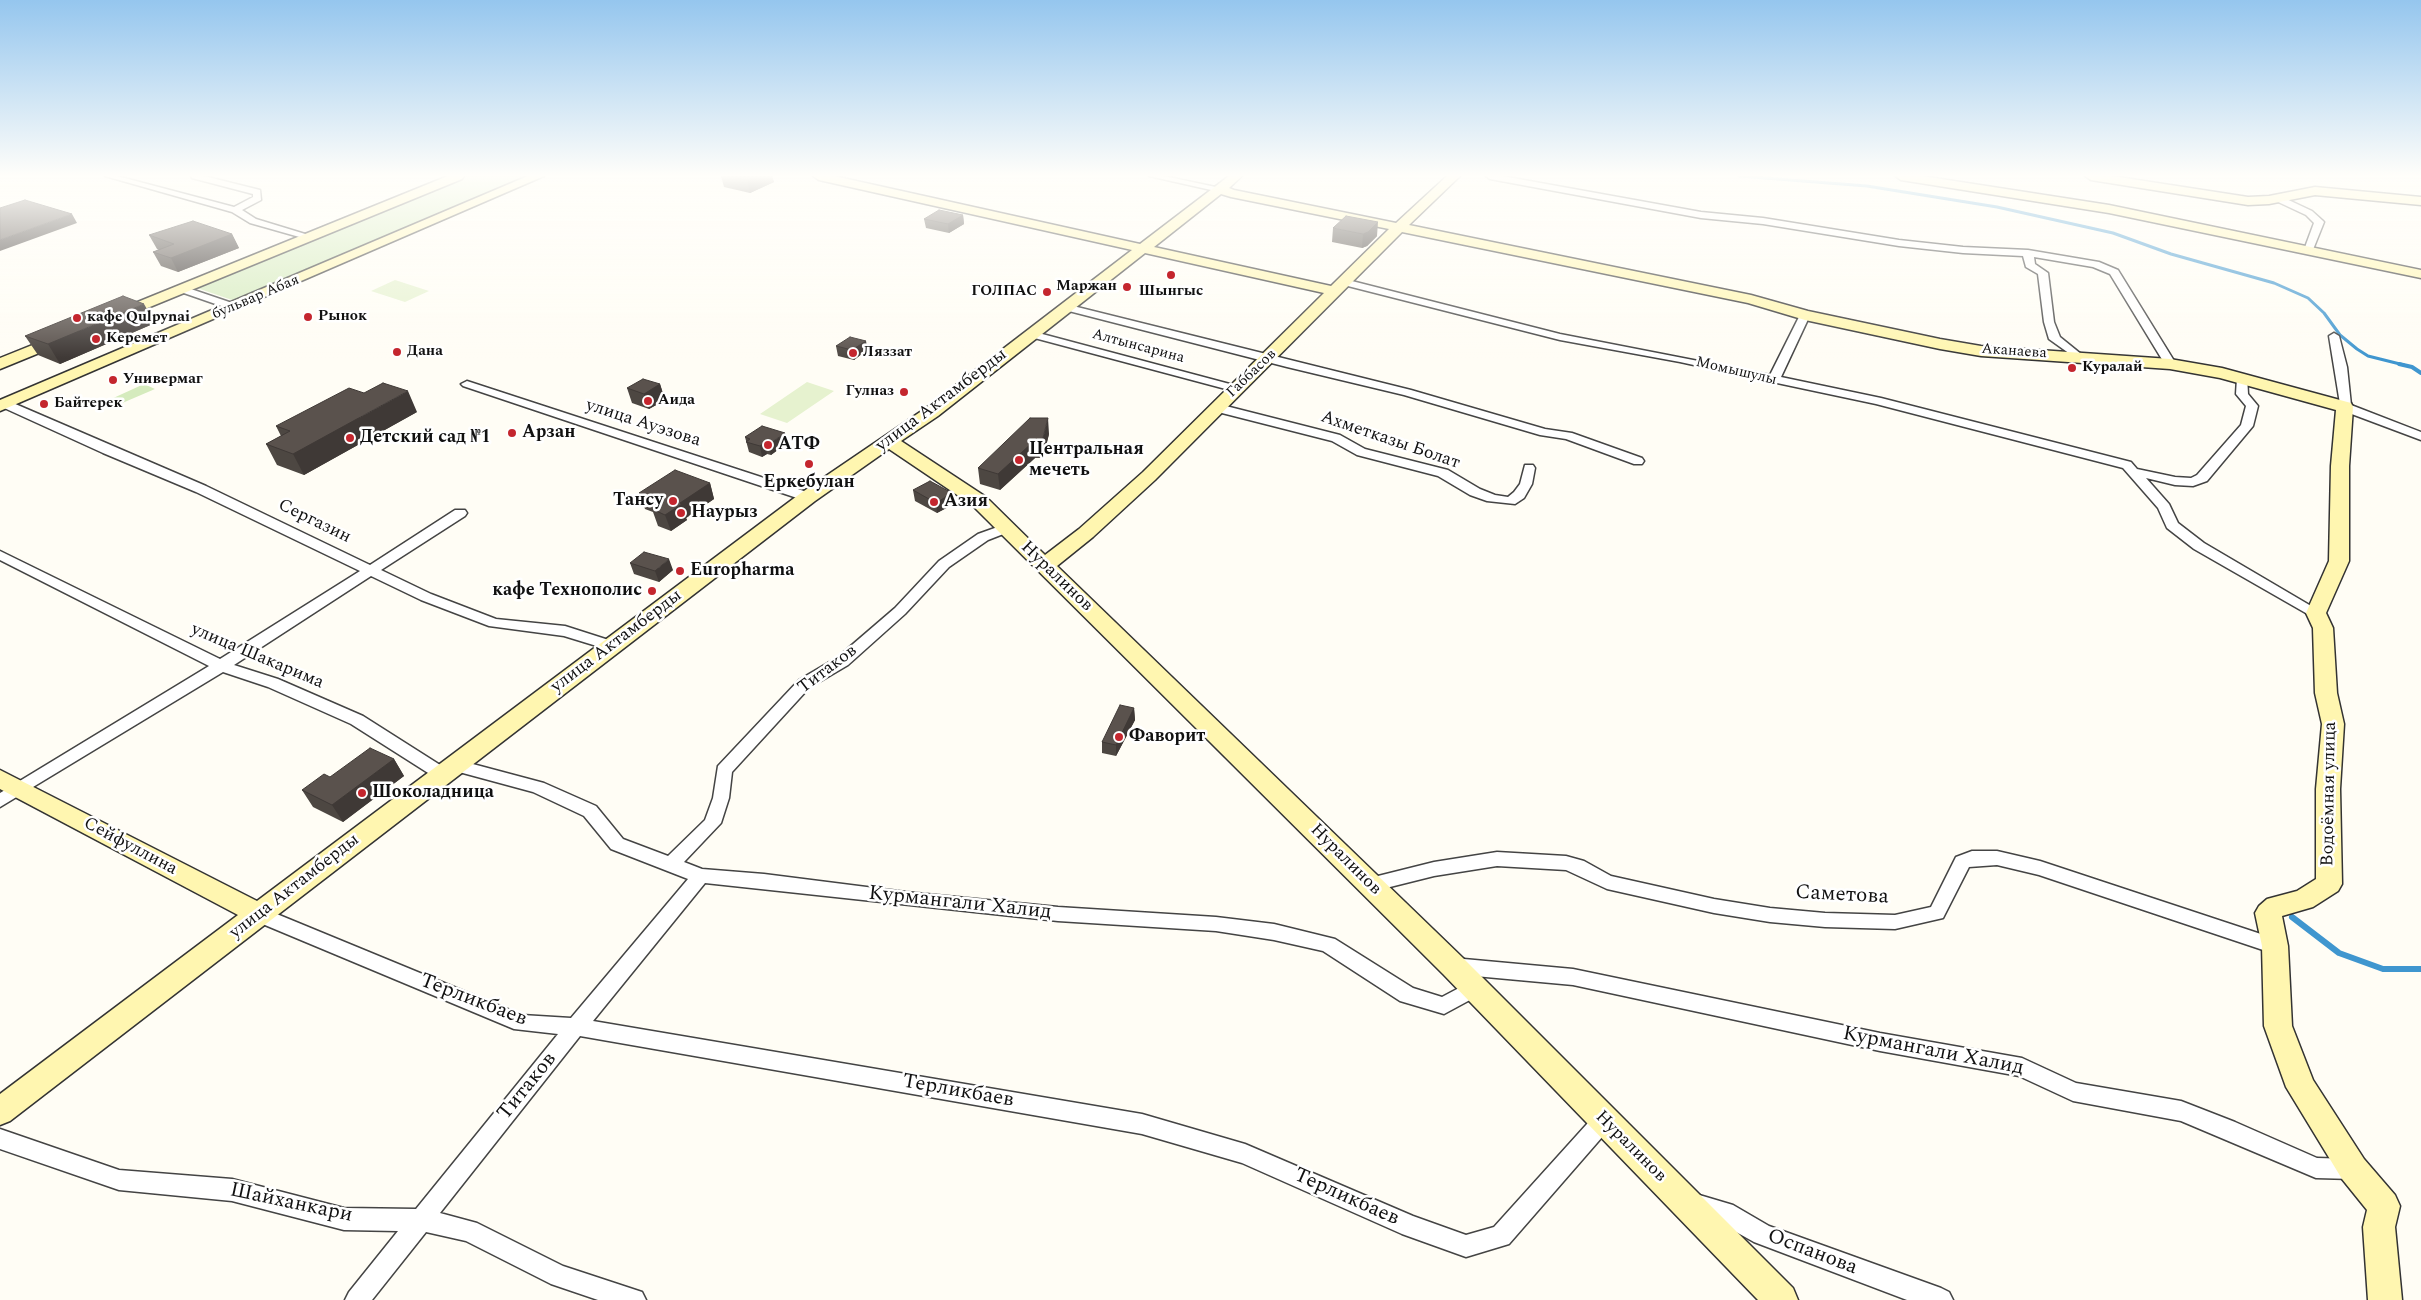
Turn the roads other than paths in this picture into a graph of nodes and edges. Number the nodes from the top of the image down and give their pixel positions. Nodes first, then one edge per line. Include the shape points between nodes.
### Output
1 (310, 237) edge
2 (397, 237) edge
3 (1090, 237) edge
4 (1156, 237) edge
5 (1389, 237) edge
6 (1456, 237) edge
7 (1862, 237) edge
8 (2245, 237) edge
9 (2314, 237) edge
10 (1141, 248) junction
11 (2310, 250) junction
12 (2028, 253) junction
13 (2421, 274) edge
14 (1339, 286) junction
15 (182, 289) junction
16 (234, 307) junction
17 (1066, 307) junction
18 (1805, 315) junction
19 (100, 322) edge
20 (73, 334) edge
21 (1032, 334) junction
22 (2334, 336) dead end
23 (2077, 356) junction
24 (1268, 359) junction
25 (0, 364) edge
26 (2170, 364) junction
27 (2243, 378) junction
28 (1773, 381) junction
29 (467, 384) dead end
30 (1237, 389) junction
31 (3, 405) edge
32 (2345, 407) junction
33 (1218, 408) junction
34 (2421, 436) edge
35 (890, 442) junction
36 (1638, 461) dead end
37 (1529, 468) dead end
38 (2131, 468) junction
39 (808, 497) junction
40 (460, 513) dead end
41 (1006, 528) junction
42 (0, 556) edge
43 (1044, 565) junction
44 (372, 571) junction
45 (2316, 613) junction
46 (614, 646) junction
47 (220, 666) junction
48 (448, 770) junction
49 (7, 790) edge
50 (670, 865) junction
51 (701, 876) junction
52 (1370, 885) junction
53 (260, 914) junction
54 (2275, 946) junction
55 (1453, 966) junction
56 (1474, 988) junction
57 (576, 1027) junction
58 (0, 1111) edge
59 (1603, 1121) junction
60 (0, 1139) edge
61 (2353, 1169) junction
62 (1686, 1202) junction
63 (421, 1220) junction
64 (357, 1300) edge
65 (634, 1300) edge
66 (1781, 1300) edge
67 (1941, 1300) edge
68 (2384, 1300) edge

1 - 15 main road
2 - 16 main road, бульвар Абая
3 - 10 main road, Момышулы
4 - 10 main road, улица Актамберды
5 - 14 main road, Габбасов
6 - 18 main road, Аканаева via 1751,299
7 - 12 street via 1963,250
8 - 11 main road
9 - 11 street
10 - 14 main road, Момышулы
10 - 17 main road, улица Актамберды
11 - 13 main road
12 - 23 street via 2030,265 2043,273 2049,322 2055,339
12 - 26 street via 2095,264 2114,272
14 - 24 main road, Габбасов
14 - 28 street, Момышулы via 1560,337 1680,359
15 - 16 street
15 - 19 main road
16 - 31 main road, бульвар Абая
17 - 21 main road, улица Актамберды
17 - 24 street, Алтынсарина
18 - 23 main road, Аканаева via 1981,351
18 - 28 street
20 - 25 main road
21 - 30 street, Алтынсарина
21 - 35 main road, улица Актамберды
22 - 32 street
23 - 26 main road, Аканаева
24 - 30 main road, Габбасов
24 - 36 street, Алтынсарина via 1407,392 1568,436
26 - 27 main road, Аканаева
27 - 32 main road, Аканаева
27 - 38 street, Момышулы via 2242,394 2252,406 2247,426 2202,478 2193,482 2175,481
28 - 38 street, Момышулы via 1877,402
29 - 39 street, улица Ауэзова
30 - 33 main road, Габбасов
31 - 44 street, Сергазин via 201,489
32 - 34 street, Аканаева
32 - 45 main road via 2340,466 2339,560
33 - 37 street, Ахметказы Болат via 1336,438 1361,452 1443,473 1475,492 1510,502 1526,484
33 - 43 main road, Габбасов via 1117,506
35 - 39 main road, улица Актамберды
35 - 41 main road, Нуралинов via 979,501
38 - 45 street via 2164,507 2172,525 2199,546
39 - 46 main road, улица Актамберды
40 - 44 street
41 - 43 main road, Нуралинов
41 - 50 street, Титаков via 983,537 944,564 900,611 843,661 804,684 724,770 721,798 712,823
42 - 47 street, улица Шакарима
43 - 52 main road, Нуралинов
44 - 46 street, Сергазин via 426,597 494,623 565,631
44 - 47 street
45 - 54 main road, Водоёмная улица via 2323,628 2326,693 2333,724 2328,789 2329,884 2304,900 2276,906 2268,912
46 - 48 main road, улица Актамберды
47 - 48 street, улица Шакарима via 273,683 357,720
47 - 49 street
48 - 50 street, Курмангали Халид via 538,787 590,811 617,844
48 - 53 main road, улица Актамберды
49 - 53 main road, Сейфуллина
50 - 51 street, Курмангали Халид
51 - 56 street, Курмангали Халид via 1058,914 1216,924 1274,932 1328,944 1407,995 1444,1006
51 - 57 street, Титаков
52 - 54 street, Саметова via 1434,869 1497,859 1566,862 1607,882 1714,906 1807,918 1895,922 1937,912 1962,862 1972,858 1997,858 2040,868
52 - 55 main road, Нуралинов
53 - 57 street, Терликбаев via 521,1023
53 - 58 main road, улица Актамберды
54 - 61 main road, Водоёмная улица via 2278,1026 2301,1087
55 - 56 main road, Нуралинов
55 - 61 street, Курмангали Халид via 1573,977 1880,1042 2022,1067 2073,1092 2182,1111 2316,1168
56 - 59 main road, Нуралинов
57 - 59 street, Терликбаев via 1142,1124 1245,1154 1410,1226 1466,1246 1501,1236
57 - 63 street, Титаков
59 - 62 main road, Нуралинов
60 - 63 street, Шайханкари via 119,1180 232,1190 344,1219
61 - 68 main road via 2384,1206 2379,1227
62 - 66 main road, Нуралинов
62 - 67 street, Оспанова via 1725,1214 1762,1234 1868,1275
63 - 64 street, Титаков
63 - 65 street, Шайханкари via 469,1231 559,1276

